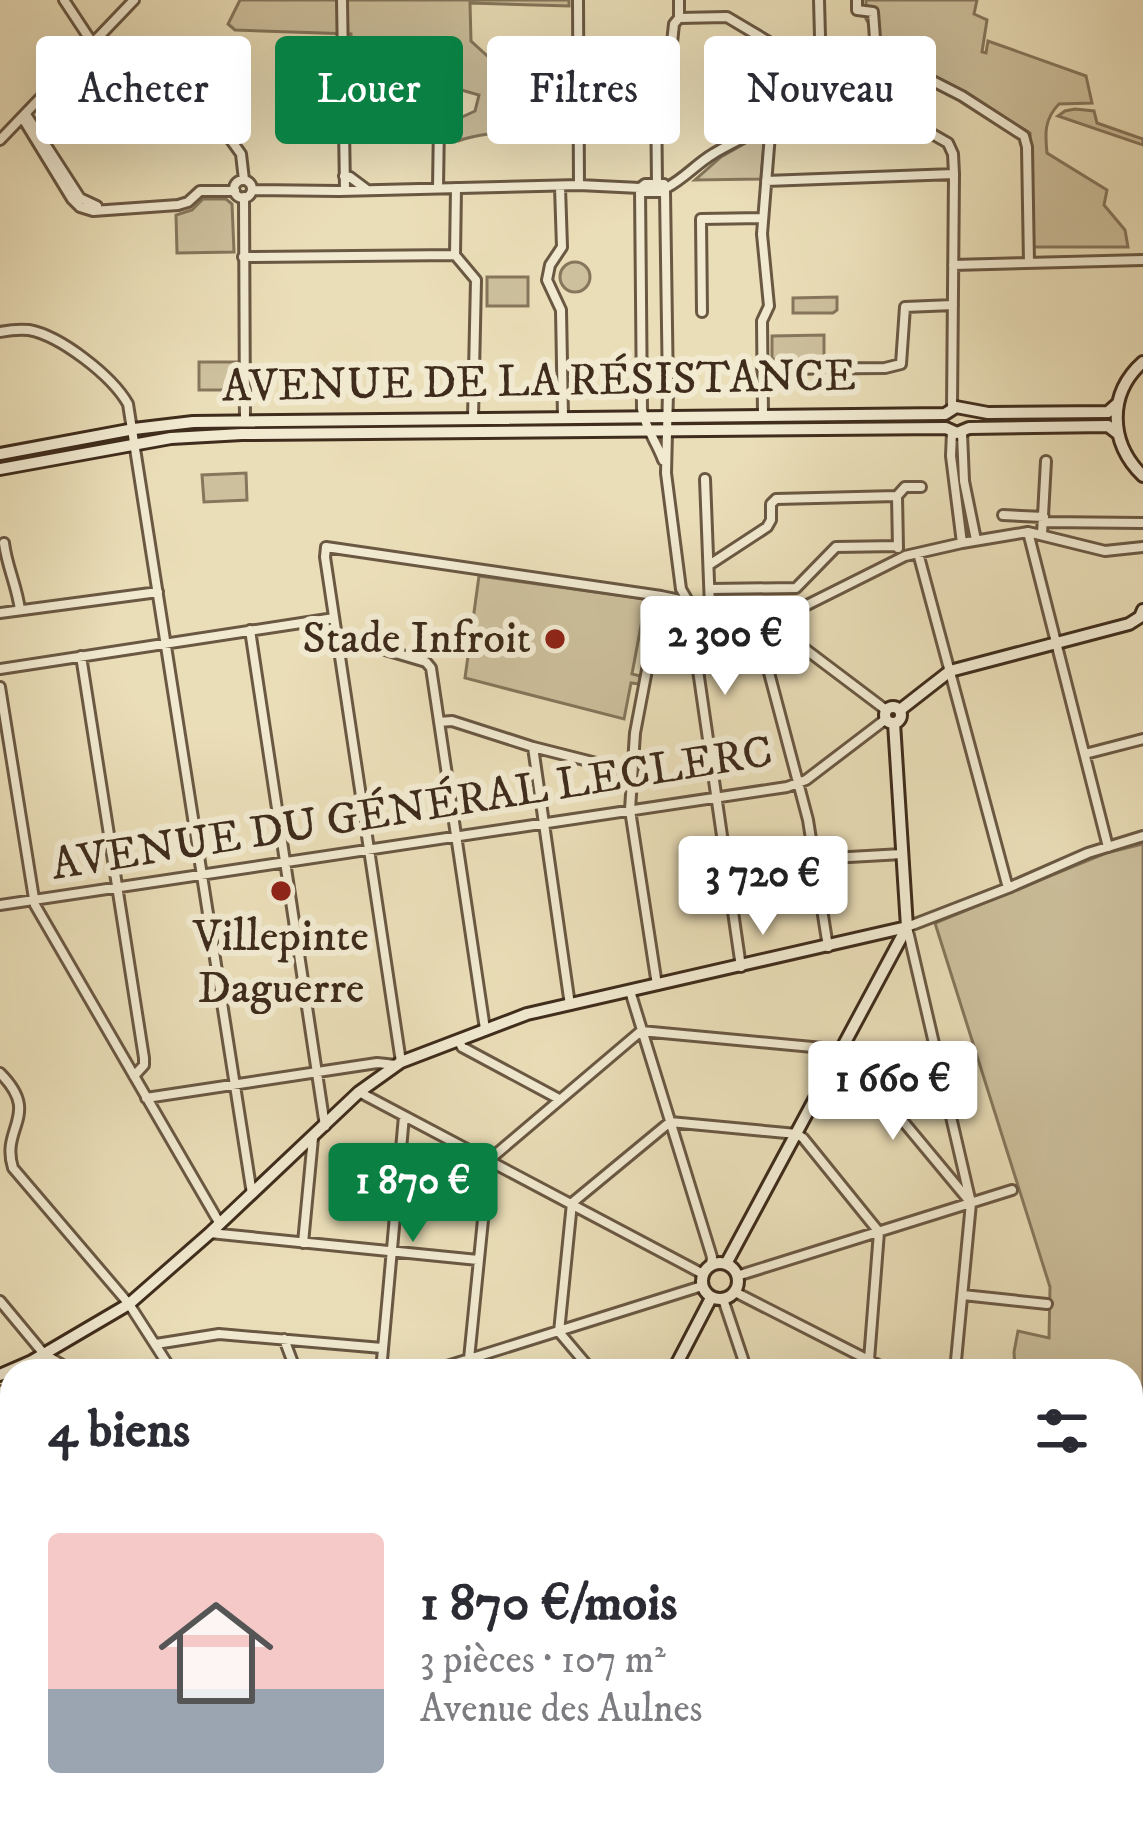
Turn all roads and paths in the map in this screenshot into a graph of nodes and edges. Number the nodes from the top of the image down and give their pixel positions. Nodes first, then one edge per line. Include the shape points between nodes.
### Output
1 (64, 0) edge
2 (134, 0) edge
3 (342, 0) edge
4 (578, 0) edge
5 (679, 0) edge
6 (819, 0) edge
7 (857, 0) edge
8 (679, 18) junction
9 (88, 36) edge
10 (100, 36) edge
11 (759, 36) edge
12 (819, 36) edge
13 (36, 102) edge
14 (23, 115) junction
15 (936, 136) edge
16 (0, 140) edge
17 (234, 144) edge
18 (439, 144) edge
19 (732, 144) edge
20 (769, 144) edge
21 (953, 174) junction
22 (344, 176) junction
23 (244, 180) junction
24 (766, 181) junction
25 (579, 185) junction
26 (560, 187) junction
27 (438, 188) junction
28 (455, 188) junction
29 (662, 188) junction
30 (323, 189) junction
31 (366, 189) junction
32 (235, 190) junction
33 (345, 190) junction
34 (640, 190) junction
35 (248, 194) junction
36 (763, 218) junction
37 (454, 255) junction
38 (243, 257) junction
39 (1143, 260) edge
40 (1029, 263) junction
41 (953, 265) junction
42 (952, 305) junction
43 (702, 312) dead end
44 (0, 332) edge
45 (1143, 362) edge
46 (762, 369) junction
47 (1117, 404) junction
48 (948, 411) junction
49 (968, 411) junction
50 (763, 415) junction
51 (643, 416) junction
52 (668, 416) junction
53 (563, 417) junction
54 (473, 418) junction
55 (245, 421) junction
56 (134, 429) junction
57 (647, 430) junction
58 (667, 430) junction
59 (957, 430) junction
60 (1117, 434) junction
61 (136, 443) junction
62 (0, 454) edge
63 (1046, 461) dead end
64 (0, 469) edge
65 (666, 473) junction
66 (1143, 476) edge
67 (705, 479) dead end
68 (921, 487) dead end
69 (897, 496) junction
70 (1003, 515) dead end
71 (1044, 519) junction
72 (1143, 523) edge
73 (1028, 532) junction
74 (1042, 535) junction
75 (976, 540) junction
76 (4, 543) dead end
77 (962, 543) junction
78 (897, 545) junction
79 (1143, 547) edge
80 (918, 553) junction
81 (902, 557) junction
82 (709, 565) junction
83 (4, 574) edge
84 (710, 589) junction
85 (158, 592) junction
86 (661, 596) junction
87 (688, 602) junction
88 (710, 607) junction
89 (20, 610) junction
90 (0, 613) edge
91 (754, 616) junction
92 (334, 618) junction
93 (1142, 619) edge
94 (777, 620) junction
95 (250, 630) junction
96 (338, 636) junction
97 (165, 642) junction
98 (1054, 643) junction
99 (81, 656) junction
100 (0, 669) edge
101 (950, 671) junction
102 (0, 687) edge
103 (892, 715) junction
104 (439, 722) junction
105 (1143, 739) edge
106 (533, 747) junction
107 (1085, 754) junction
108 (632, 772) junction
109 (798, 783) junction
110 (716, 797) junction
111 (630, 810) junction
112 (542, 823) junction
113 (456, 836) junction
114 (1143, 836) edge
115 (1108, 847) junction
116 (369, 849) junction
117 (902, 854) junction
118 (814, 859) junction
119 (286, 862) junction
120 (201, 873) junction
121 (117, 887) junction
122 (1008, 888) junction
123 (34, 900) junction
124 (0, 905) edge
125 (907, 927) junction
126 (884, 934) junction
127 (828, 947) junction
128 (892, 952) junction
129 (741, 967) junction
130 (657, 985) junction
131 (630, 991) junction
132 (570, 1005) junction
133 (485, 1030) junction
134 (641, 1031) junction
135 (458, 1040) junction
136 (840, 1051) junction
137 (399, 1063) junction
138 (316, 1072) junction
139 (0, 1073) edge
140 (134, 1076) junction
141 (233, 1084) junction
142 (359, 1092) junction
143 (146, 1098) junction
144 (559, 1099) junction
145 (404, 1116) junction
146 (670, 1122) junction
147 (325, 1126) junction
148 (796, 1134) junction
149 (313, 1138) junction
150 (489, 1160) junction
151 (1012, 1190) dead end
152 (252, 1193) junction
153 (572, 1203) junction
154 (971, 1203) junction
155 (220, 1224) junction
156 (879, 1232) junction
157 (210, 1233) junction
158 (303, 1243) junction
159 (391, 1251) junction
160 (478, 1260) junction
161 (726, 1264) junction
162 (705, 1275) junction
163 (737, 1276) junction
164 (963, 1295) junction
165 (723, 1296) junction
166 (0, 1301) edge
167 (129, 1304) junction
168 (1047, 1304) dead end
169 (559, 1331) junction
170 (284, 1339) junction
171 (156, 1344) junction
172 (382, 1348) junction
173 (44, 1354) junction
174 (34, 1359) edge
175 (52, 1359) edge
176 (165, 1359) edge
177 (292, 1359) edge
178 (382, 1359) edge
179 (469, 1359) joint
180 (582, 1359) edge
181 (681, 1359) edge
182 (743, 1359) edge
183 (867, 1359) edge
184 (869, 1359) edge
185 (956, 1359) edge

1 - 9 street
2 - 10 street
3 - 22 street
4 - 25 street
5 - 8 street
6 - 12 street
7 - 40 street via 857,10 872,12 876,52 1024,136
8 - 11 street via 727,17
8 - 29 street via 656,91
13 - 14 street
14 - 16 street
14 - 32 street via 76,204 88,210 178,206 200,191
15 - 21 street via 953,154
17 - 23 street
18 - 27 street
19 - 29 street
20 - 24 street
21 - 24 street
21 - 41 street
22 - 30 street
22 - 31 street
22 - 33 street
23 - 32 street
23 - 35 street
24 - 36 street
25 - 26 street
25 - 34 street
26 - 28 street
26 - 53 street via 562,247 547,280 561,310
27 - 28 street
27 - 31 street
28 - 37 street
29 - 34 street
29 - 52 street
30 - 33 street
30 - 35 street
31 - 33 street
32 - 35 street
34 - 51 street
35 - 38 street
36 - 43 street via 701,219
36 - 46 street via 769,306
37 - 38 street
37 - 54 street via 476,280
38 - 55 street
39 - 40 street
40 - 41 street
41 - 42 street
42 - 46 street via 905,307 901,364
42 - 48 street
44 - 56 street via 44,335 104,374 120,389
45 - 47 main road
46 - 50 street
47 - 49 main road, AVENUE DE LA RÉSISTANCE via 1108,412
47 - 60 main road
48 - 49 main road, AVENUE DE LA RÉSISTANCE
48 - 50 main road, AVENUE DE LA RÉSISTANCE
48 - 59 main road
49 - 59 main road via 972,419
50 - 52 main road, AVENUE DE LA RÉSISTANCE
51 - 52 main road, AVENUE DE LA RÉSISTANCE
51 - 53 main road, AVENUE DE LA RÉSISTANCE
51 - 57 street
52 - 58 street
53 - 54 main road, AVENUE DE LA RÉSISTANCE
54 - 55 main road, AVENUE DE LA RÉSISTANCE
55 - 56 main road, AVENUE DE LA RÉSISTANCE
56 - 61 street
56 - 62 main road, AVENUE DE LA RÉSISTANCE
57 - 58 main road, AVENUE DE LA RÉSISTANCE
57 - 61 main road, AVENUE DE LA RÉSISTANCE via 242,434
57 - 65 street
58 - 59 main road, AVENUE DE LA RÉSISTANCE
58 - 65 street
59 - 60 main road, AVENUE DE LA RÉSISTANCE via 1108,426
59 - 75 street
59 - 77 street via 951,456
60 - 66 main road
61 - 64 main road, AVENUE DE LA RÉSISTANCE
61 - 85 street
63 - 71 street
65 - 87 street
67 - 82 street
68 - 69 street
69 - 78 street
69 - 82 street via 776,499 767,527
70 - 71 street
71 - 72 street
71 - 74 street
73 - 74 street
73 - 75 street
73 - 98 street
74 - 79 street via 1105,551
75 - 77 street
76 - 83 street
77 - 80 street
78 - 81 street
78 - 84 street via 836,547 796,588
80 - 81 street
80 - 101 street
81 - 94 street
82 - 84 street
83 - 89 street via 16,583
84 - 88 street
85 - 89 street
85 - 97 street
86 - 87 street
86 - 92 street via 326,547
86 - 108 street
87 - 88 street
87 - 110 street
88 - 91 street
89 - 90 street
91 - 94 street
91 - 109 street
92 - 95 street
92 - 96 street
93 - 98 main road
94 - 103 street
95 - 97 street
95 - 119 street
96 - 104 street via 427,662
96 - 116 street
97 - 99 street
97 - 120 street
98 - 101 main road
98 - 107 street
99 - 100 street
99 - 121 street
101 - 103 main road
101 - 122 street
102 - 123 street
103 - 109 street, AVENUE DU GÉNÉRAL LECLERC
103 - 117 main road
104 - 106 street
104 - 113 street
105 - 107 street
106 - 108 street
106 - 112 street
107 - 115 street
108 - 111 street
109 - 110 street, AVENUE DU GÉNÉRAL LECLERC
109 - 118 street
110 - 111 street, AVENUE DU GÉNÉRAL LECLERC
110 - 129 street
111 - 112 street, AVENUE DU GÉNÉRAL LECLERC
111 - 130 street
112 - 113 street, AVENUE DU GÉNÉRAL LECLERC
112 - 132 street
113 - 116 street, AVENUE DU GÉNÉRAL LECLERC
113 - 133 street
114 - 115 street
115 - 122 street
116 - 119 street, AVENUE DU GÉNÉRAL LECLERC
116 - 137 street
117 - 118 street
117 - 125 main road
118 - 127 street
119 - 120 street, AVENUE DU GÉNÉRAL LECLERC
119 - 138 street
120 - 121 street, AVENUE DU GÉNÉRAL LECLERC
120 - 141 street
121 - 123 street, AVENUE DU GÉNÉRAL LECLERC
121 - 140 street via 144,1058
122 - 125 street
123 - 124 street, AVENUE DU GÉNÉRAL LECLERC
123 - 140 street
125 - 126 main road
125 - 128 main road
125 - 154 street
126 - 127 main road
126 - 128 main road
127 - 129 main road
128 - 136 main road
129 - 130 main road
130 - 131 main road
131 - 132 main road
131 - 134 street
132 - 133 main road
133 - 135 main road
134 - 136 street
134 - 144 street
134 - 146 street
135 - 137 main road
135 - 144 street
136 - 148 main road
136 - 154 street
137 - 138 street
137 - 142 main road
138 - 141 street
138 - 147 street
139 - 167 street via 19,1101 9,1170
140 - 143 street
141 - 143 street
141 - 152 street
142 - 145 street
142 - 147 main road
143 - 155 street
144 - 150 street
145 - 150 street
145 - 159 street
146 - 148 street
146 - 153 street
146 - 162 street via 712,1257
147 - 149 main road
148 - 156 street
148 - 161 main road
149 - 152 main road
149 - 158 street
150 - 153 street
150 - 160 street
151 - 154 street
152 - 155 main road
153 - 162 street
153 - 169 street
154 - 156 street
154 - 164 street
155 - 157 main road
156 - 163 street
156 - 184 street
157 - 158 street
157 - 167 main road
158 - 159 street
159 - 160 street
159 - 172 street
160 - 179 street
161 - 162 main road
161 - 163 main road
162 - 165 main road
162 - 169 street
163 - 165 main road
164 - 168 street
164 - 185 street
165 - 181 main road
165 - 182 street
165 - 183 street
166 - 173 street
167 - 171 street
167 - 173 main road
169 - 179 street
169 - 180 street
170 - 171 street via 219,1334
170 - 172 street
170 - 177 street
171 - 176 street
172 - 178 street
173 - 174 main road
173 - 175 street

